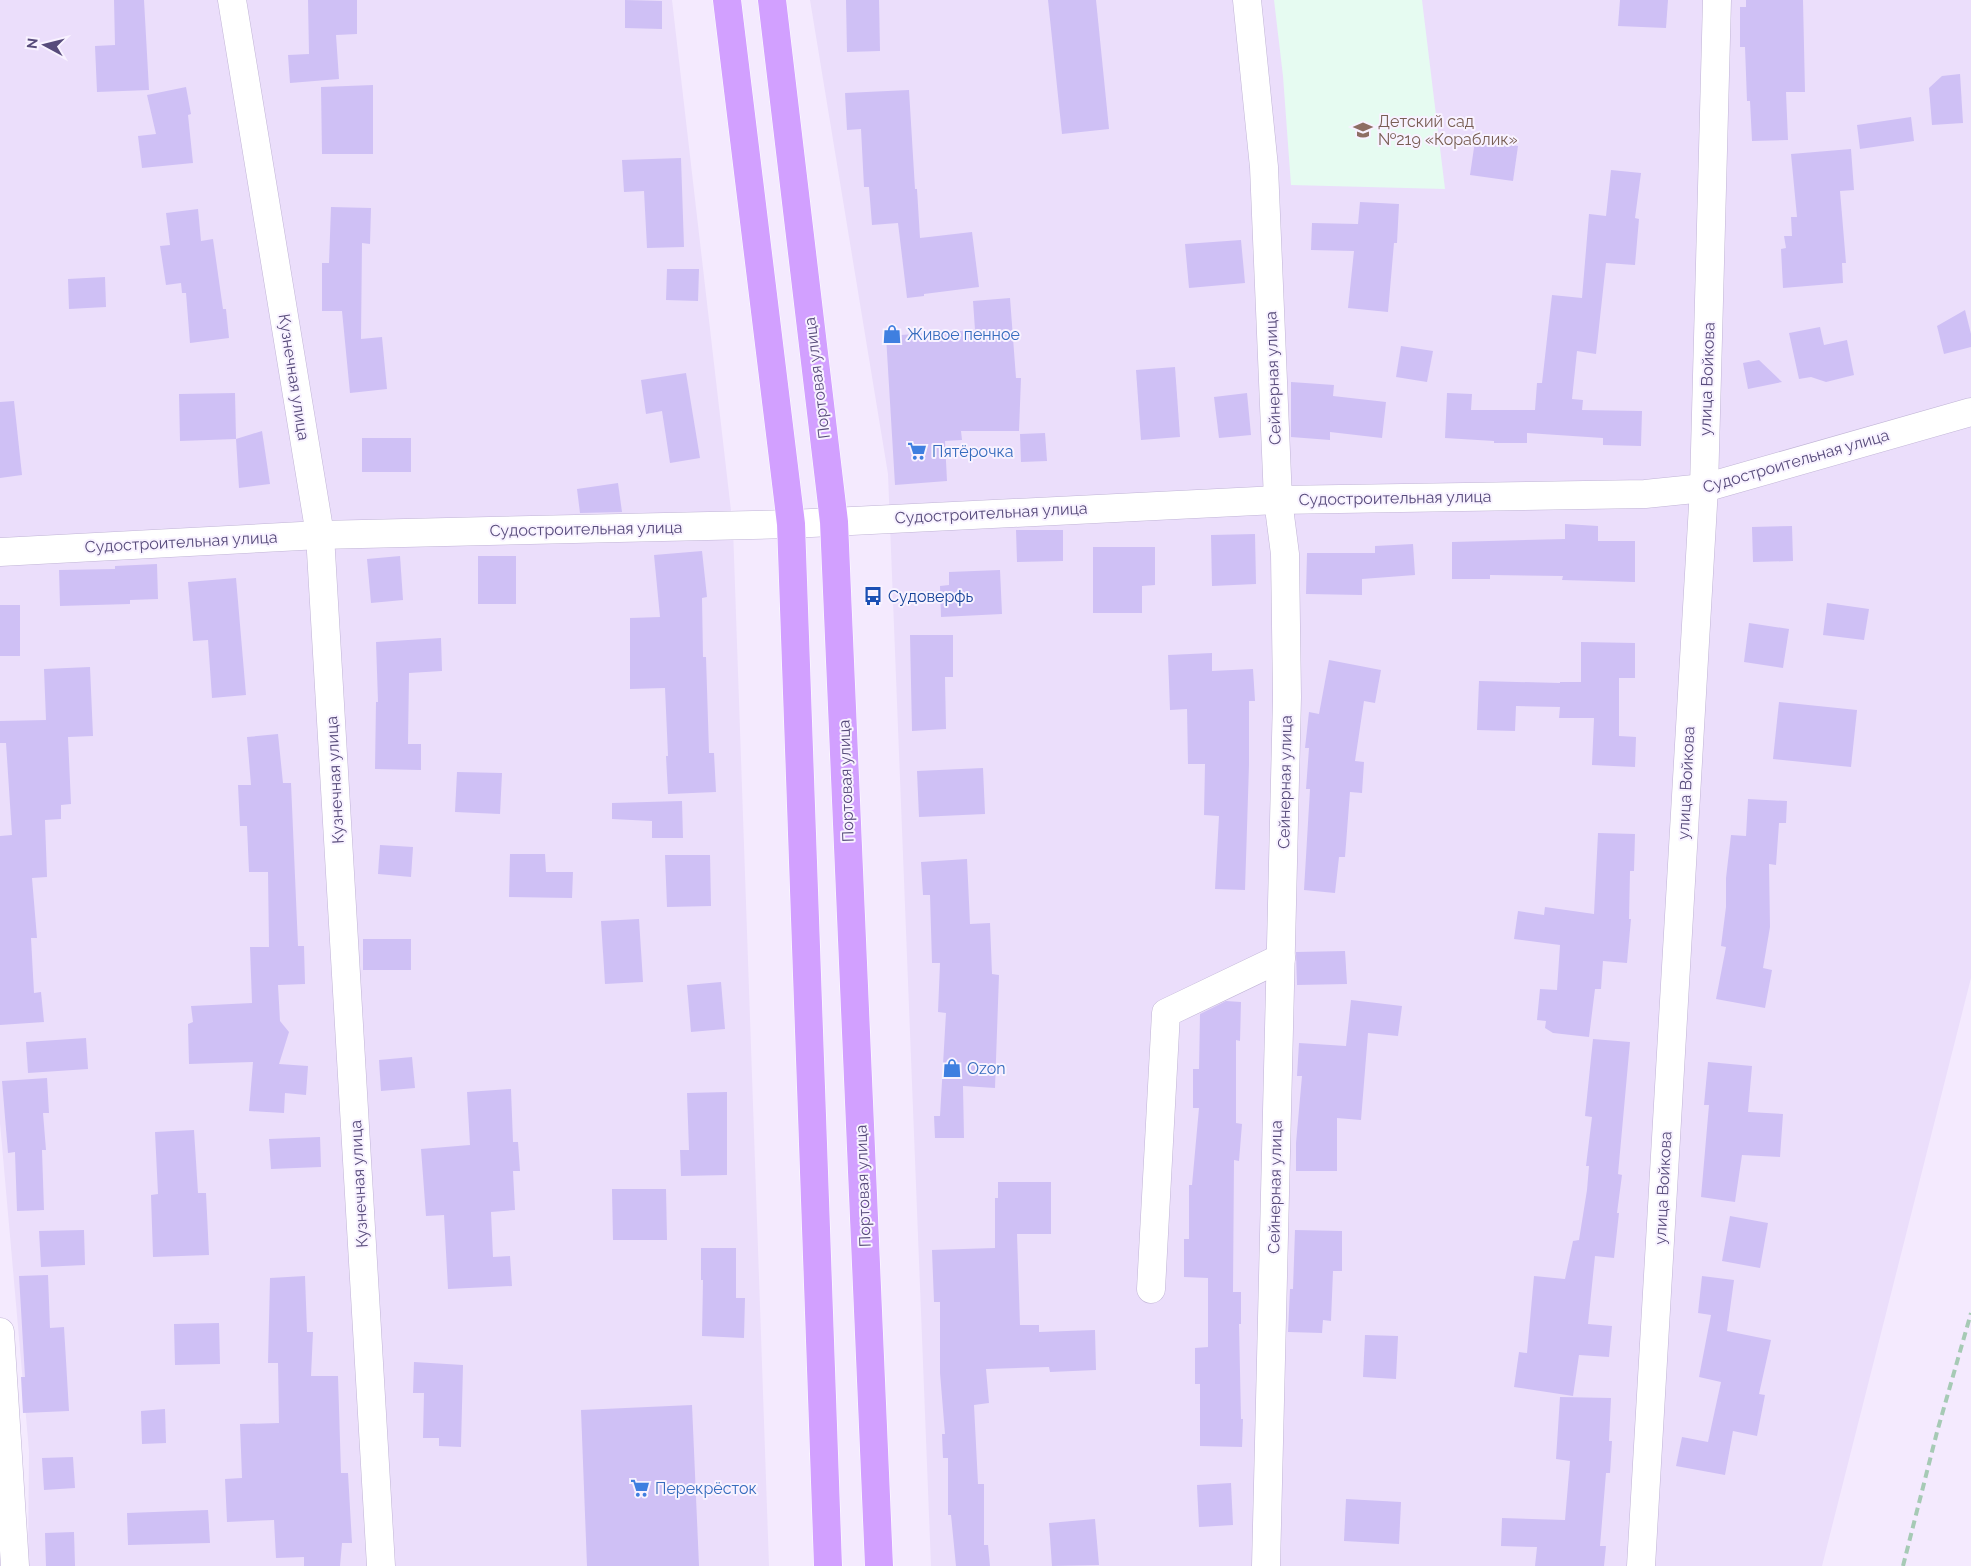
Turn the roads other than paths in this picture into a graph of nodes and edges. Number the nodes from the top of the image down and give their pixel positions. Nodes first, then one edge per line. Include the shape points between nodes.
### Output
1 (232, 0) edge
2 (727, 0) edge
3 (772, 0) edge
4 (1247, 0) edge
5 (1717, 0) edge
6 (1971, 412) edge
7 (1704, 488) junction
8 (1278, 500) junction
9 (834, 522) junction
10 (791, 524) junction
11 (320, 535) junction
12 (0, 552) edge
13 (1280, 958) junction
14 (1151, 1289) dead end
15 (0, 1332) edge
16 (15, 1566) edge
17 (381, 1566) edge
18 (828, 1566) edge
19 (878, 1566) edge
20 (1266, 1566) edge
21 (1641, 1566) edge

1 - 11 street, Кузнечная улица
2 - 10 main road
3 - 9 main road, Портовая улица
4 - 8 street, Сейнерная улица via 1264,167
5 - 7 street, улица Войкова
6 - 7 street, Судостроительная улица
7 - 8 street, Судостроительная улица via 1645,494
7 - 21 street, улица Войкова
8 - 9 street, Судостроительная улица
8 - 13 street, Сейнерная улица via 1285,554 1287,697
9 - 10 street, Судостроительная улица
9 - 19 main road, Портовая улица
10 - 11 street, Судостроительная улица
10 - 18 main road
11 - 12 street, Судостроительная улица
11 - 17 street, Кузнечная улица
13 - 14 street via 1166,1013
13 - 20 street, Сейнерная улица
15 - 16 street

